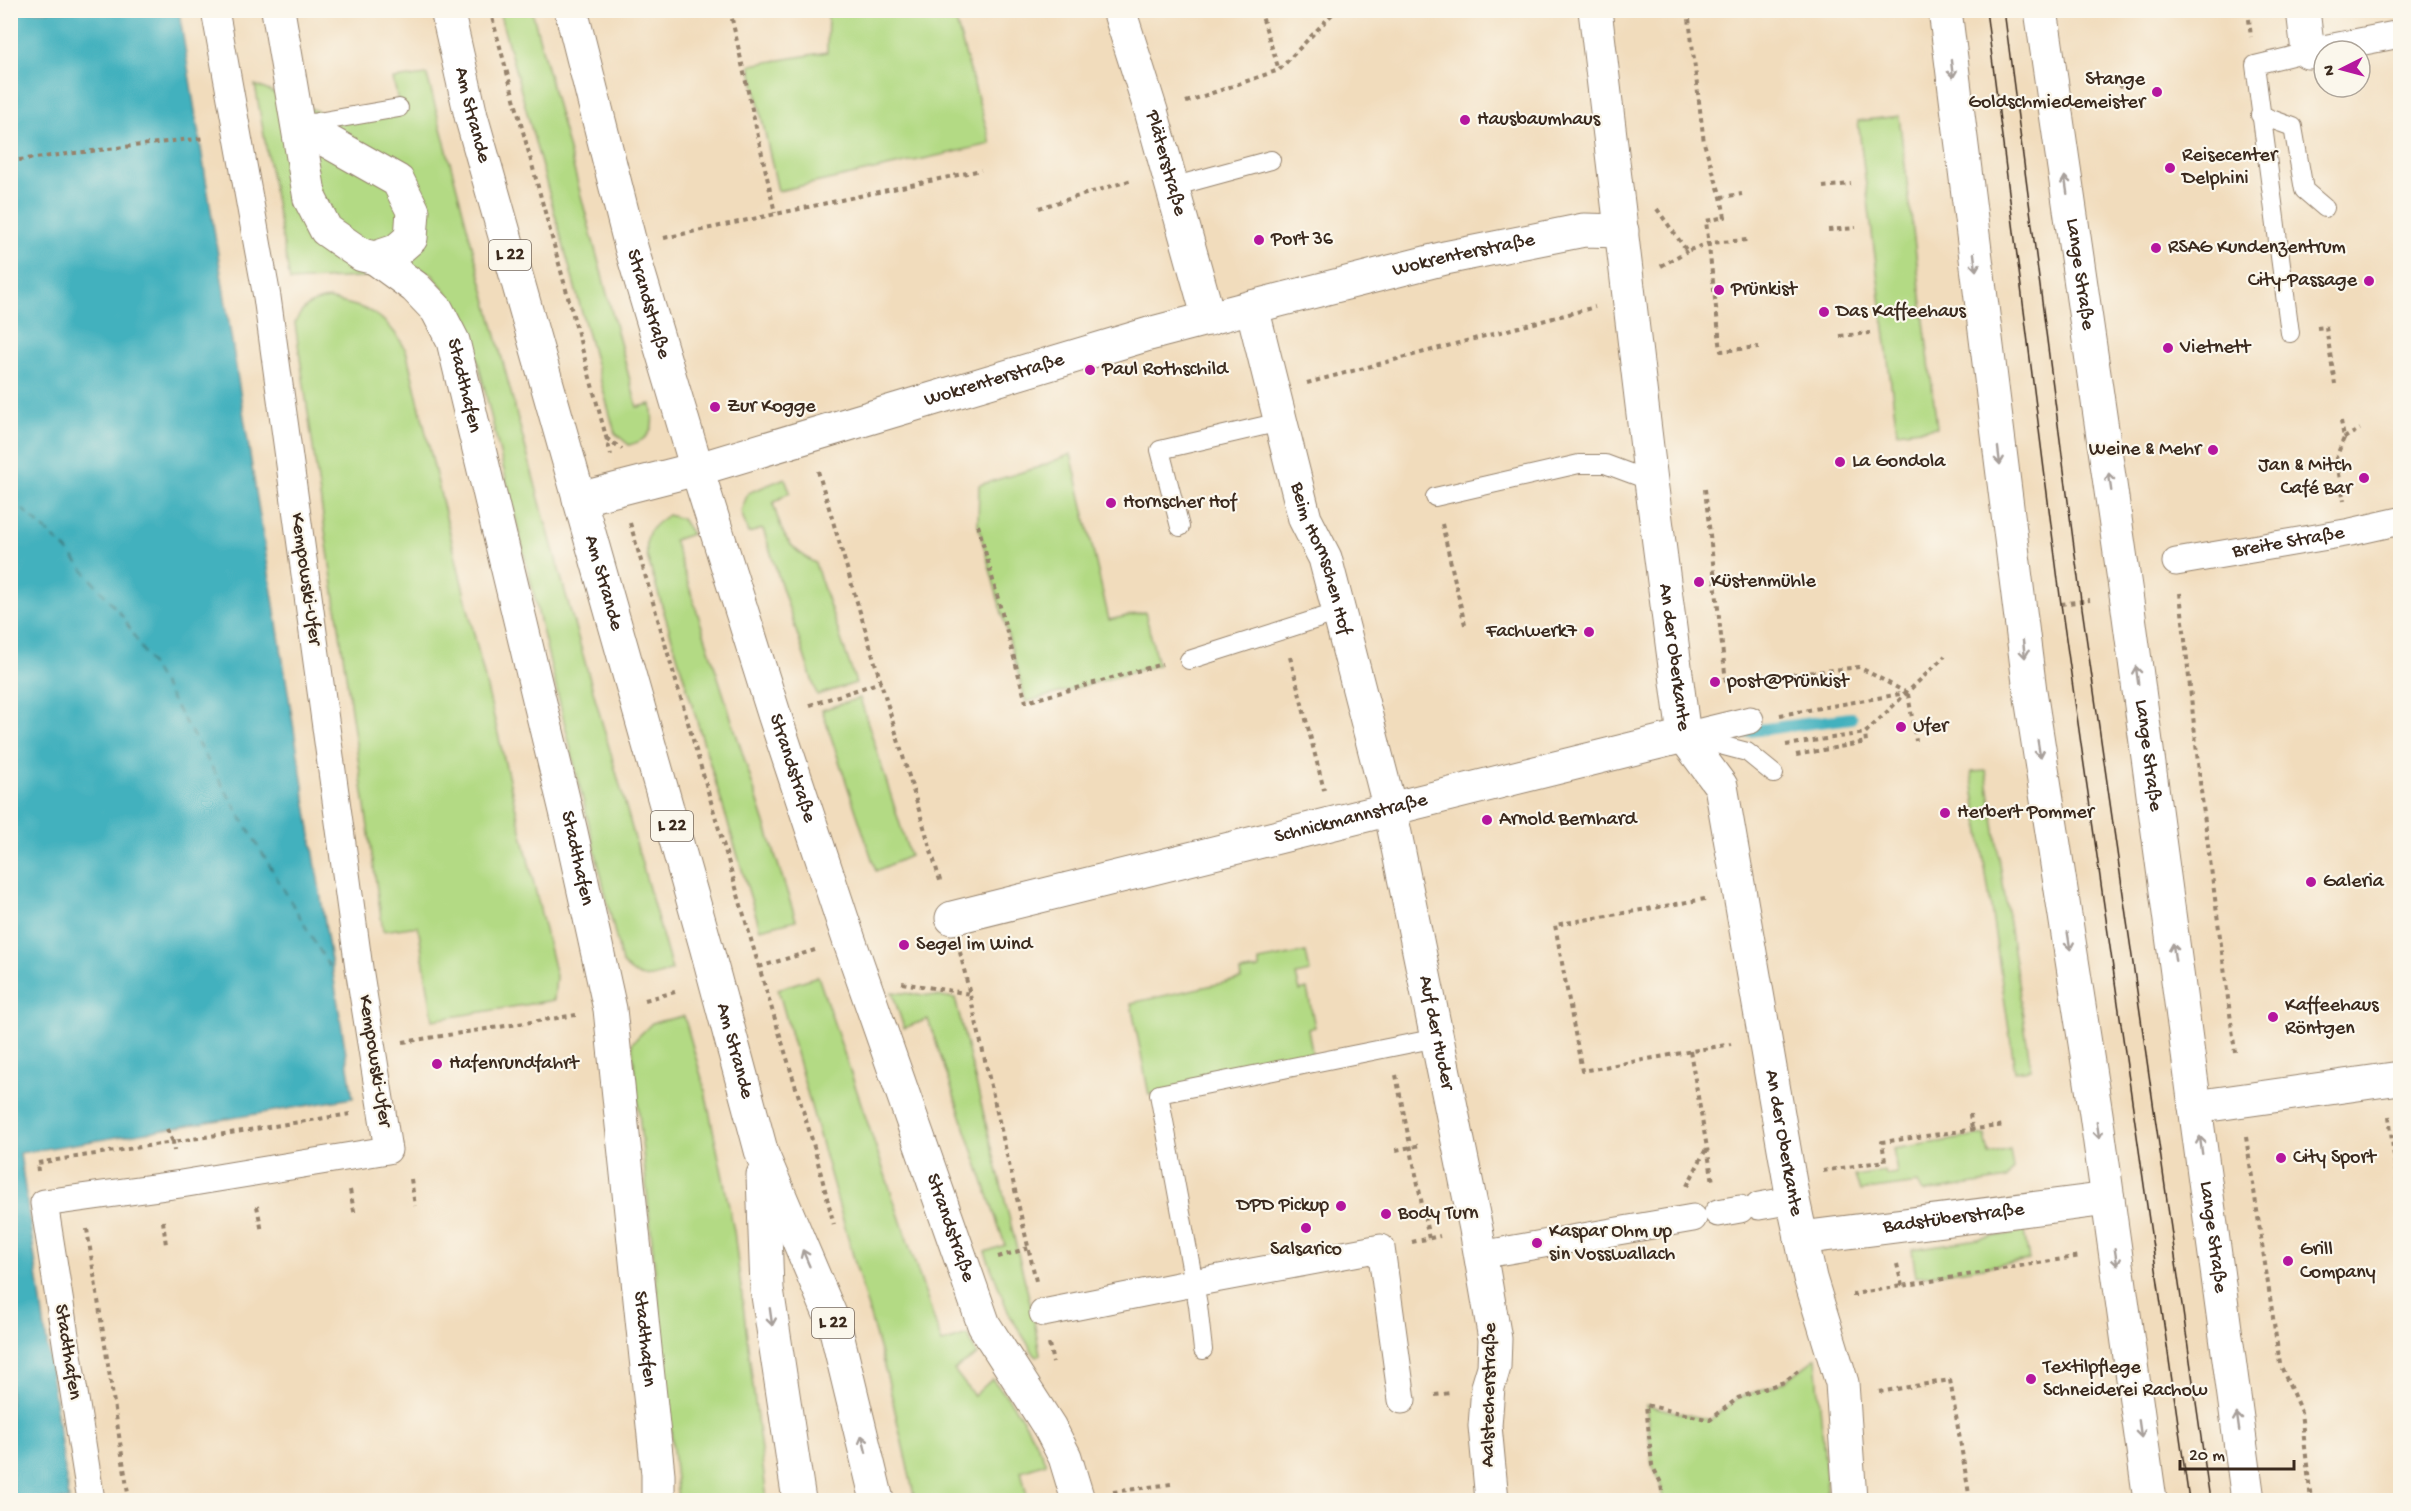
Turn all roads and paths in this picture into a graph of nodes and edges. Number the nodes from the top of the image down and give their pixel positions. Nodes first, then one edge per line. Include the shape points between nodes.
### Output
1 (215, 10) edge
2 (278, 10) edge
3 (447, 10) edge
4 (489, 10) edge
5 (571, 10) edge
6 (730, 10) edge
7 (1119, 10) edge
8 (1260, 10) edge
9 (1336, 10) edge
10 (1595, 10) edge
11 (1688, 10) edge
12 (1945, 10) edge
13 (2041, 10) edge
14 (2303, 10) edge
15 (2400, 34) edge
16 (2308, 52) junction
17 (1279, 69) junction
18 (2144, 82) dead end
19 (2119, 86) dead end
20 (399, 108) dead end
21 (1151, 111) junction
22 (2260, 115) junction
23 (298, 125) junction
24 (199, 138) dead end
25 (1271, 160) dead end
26 (10, 161) edge
27 (981, 170) dead end
28 (1170, 178) junction
29 (1851, 184) dead end
30 (1823, 187) dead end
31 (1742, 194) dead end
32 (1721, 197) junction
33 (1039, 208) dead end
34 (2325, 208) dead end
35 (776, 213) junction
36 (1663, 217) dead end
37 (1856, 228) dead end
38 (1828, 230) dead end
39 (1622, 231) junction
40 (663, 239) dead end
41 (1747, 240) dead end
42 (1709, 243) junction
43 (1687, 251) junction
44 (375, 258) junction
45 (1657, 269) dead end
46 (1602, 306) dead end
47 (1252, 307) junction
48 (1209, 319) junction
49 (1870, 333) dead end
50 (2290, 333) joint
51 (1840, 336) dead end
52 (1759, 347) dead end
53 (2335, 384) dead end
54 (1276, 407) junction
55 (2341, 421) dead end
56 (2360, 429) dead end
57 (807, 436) junction
58 (2344, 438) junction
59 (697, 469) junction
60 (1651, 481) junction
61 (620, 489) junction
62 (1705, 489) dead end
63 (1435, 497) joint
64 (579, 499) junction
65 (2400, 521) edge
66 (978, 525) dead end
67 (1180, 527) dead end
68 (2351, 531) junction
69 (2177, 574) joint
70 (2081, 601) dead end
71 (2061, 604) dead end
72 (1339, 612) junction
73 (1466, 625) dead end
74 (1283, 631) junction
75 (1945, 656) dead end
76 (1189, 660) joint
77 (880, 682) junction
78 (1908, 693) junction
79 (775, 717) junction
80 (1750, 720) joint
81 (1865, 733) junction
82 (1684, 736) junction
83 (1916, 741) dead end
84 (1747, 752) junction
85 (1774, 774) joint
86 (1390, 809) junction
87 (1333, 823) junction
88 (1739, 893) junction
89 (952, 918) junction
90 (849, 940) junction
91 (759, 967) junction
92 (901, 983) dead end
93 (971, 994) junction
94 (610, 1009) junction
95 (1437, 1038) junction
96 (1763, 1038) junction
97 (372, 1047) junction
98 (1391, 1047) junction
99 (1690, 1051) junction
100 (2235, 1052) dead end
101 (2392, 1080) edge
102 (2195, 1107) junction
103 (1970, 1114) dead end
104 (320, 1118) dead end
105 (2005, 1125) dead end
106 (167, 1129) dead end
107 (1972, 1130) junction
108 (2245, 1131) dead end
109 (173, 1143) junction
110 (813, 1143) dead end
111 (1428, 1144) dead end
112 (1411, 1147) junction
113 (1396, 1150) dead end
114 (762, 1154) junction
115 (37, 1163) dead end
116 (1839, 1169) dead end
117 (400, 1180) dead end
118 (360, 1186) dead end
119 (338, 1189) dead end
120 (2108, 1199) junction
121 (1793, 1200) junction
122 (44, 1203) joint
123 (2400, 1204) edge
124 (415, 1206) dead end
125 (1727, 1211) junction
126 (97, 1225) dead end
127 (1801, 1238) junction
128 (1429, 1239) dead end
129 (2115, 1250) junction
130 (1480, 1255) junction
131 (1891, 1265) dead end
132 (1193, 1283) junction
133 (1902, 1286) junction
134 (1856, 1305) dead end
135 (1043, 1313) junction
136 (1203, 1350) dead end
137 (1053, 1364) dead end
138 (1808, 1364) dead end
139 (1488, 1387) junction
140 (1871, 1394) dead end
141 (1402, 1400) joint
142 (1171, 1484) dead end
143 (1114, 1492) dead end
144 (91, 1500) edge
145 (129, 1500) edge
146 (658, 1500) edge
147 (799, 1500) edge
148 (877, 1500) edge
149 (1078, 1500) edge
150 (1492, 1500) edge
151 (1663, 1500) edge
152 (1850, 1500) edge
153 (1970, 1500) edge
154 (2150, 1500) edge
155 (2248, 1500) edge
156 (2312, 1500) edge

1 - 97 street, Kempowski-Ufer via 267,297
2 - 23 street
3 - 64 street, Am Strande / L 22 via 471,116
4 - 61 path
5 - 59 street, Strandstraße via 632,247
6 - 35 path
7 - 21 street, Pläterstraße
8 - 17 path
9 - 17 path
10 - 39 street, An der Oberkante
11 - 32 path via 1704,143
12 -> 120 street via 2030,691
102 -> 13 street, Lange Straße
14 - 16 street
15 - 16 street
16 - 22 lane via 2255,65
17 - 21 path
18 - 19 path
20 - 23 lane
21 - 28 street, Pläterstraße
22 - 34 lane via 2293,127 2304,190
22 - 50 lane
23 - 44 street via 310,199 326,230 362,255
23 - 44 street via 398,181 413,212 411,238 396,251
24 - 26 path
25 - 28 lane
27 - 35 path
28 - 33 path
28 - 48 street, Pläterstraße
29 - 30 path
31 - 32 path
32 - 42 path via 1725,217 1706,221
35 - 40 path
36 - 43 path
37 - 38 path
39 - 47 street, Wokrenterstraße via 1584,230
39 - 60 street, An der Oberkante
41 - 42 path
42 - 43 path
42 - 52 path via 1721,351
43 - 45 path
44 - 94 street, Stadthafen via 415,287 437,310 453,341
46 - 54 path
47 - 48 street, Wokrenterstraße
47 - 54 street, Beim Hornschen Hof
48 - 57 street, Wokrenterstraße
49 - 51 path
50 - 53 path via 2326,327
54 - 67 lane via 1160,450
54 - 72 street, Beim Hornschen Hof via 1305,519 1325,558
55 - 58 path
56 - 58 path
57 - 59 street, Wokrenterstraße
57 - 77 path
58 - 68 path via 2336,458
59 - 61 street, Wokrenterstraße
59 - 79 street, Strandstraße
60 - 63 lane via 1605,464 1579,464
60 - 82 street, An der Oberkante
61 - 64 street, Wokrenterstraße
61 - 91 path
62 - 78 path via 1726,682 1858,667
63 - 73 path
64 - 114 street, Am Strande / L 22
65 - 68 street, Breite Straße
66 - 76 path via 1026,702
68 - 69 street, Breite Straße
69 - 100 path
70 - 71 path
72 - 74 lane
72 - 86 street, Beim Hornschen Hof
74 - 76 lane
74 - 87 path
75 - 78 path
77 - 79 path
77 - 89 path
78 - 80 path
78 - 81 path
78 - 83 path
79 - 90 street, Strandstraße
80 - 82 street, Schnickmannstraße
81 - 84 path
81 - 85 path via 1866,742 1772,759
82 - 84 lane
82 - 86 street, Schnickmannstraße
82 - 88 street, An der Oberkante via 1721,786
84 - 85 lane
86 - 87 street, Schnickmannstraße
86 - 95 street, Auf der Huder
87 - 89 street, Schnickmannstraße
88 - 96 street, An der Oberkante
88 - 99 path via 1555,925 1582,1071
89 - 93 path
90 - 91 path
90 - 149 street, Strandstraße via 984,1325 1050,1428 1065,1457
91 - 110 path
92 - 93 path
93 - 135 path
94 - 97 path
94 - 146 street, Stadthafen
95 - 98 lane
95 - 130 street, Auf der Huder
96 - 99 path
96 - 121 street, An der Oberkante
97 - 122 street, Kempowski-Ufer via 388,1150
98 - 112 path
98 - 132 lane via 1159,1094
99 - 125 path
101 - 102 street
101 - 123 path
155 -> 102 street, Lange Straße
103 - 107 path
104 - 109 path
105 - 107 path
106 - 109 path
107 - 116 path via 1882,1142 1885,1161
108 - 156 path via 2280,1364 2301,1412
109 - 115 path
111 - 112 path
112 - 113 path
112 - 128 path
114 -> 147 street, Am Strande / L 22 via 767,1289
148 -> 114 street, Am Strande / L 22 via 835,1326
117 - 124 path via 411,1179
118 - 119 path
120 - 127 street, Badstüberstraße
120 - 129 street
121 - 125 street
121 - 127 street, An der Oberkante
122 - 144 street, Stadthafen
125 - 130 street
126 - 145 path via 87,1227
127 - 152 street, An der Oberkante via 1842,1383
129 - 133 path
129 -> 154 street
130 - 139 street, Aalstecherstraße via 1495,1339 1494,1367
131 - 133 path via 1898,1264
132 - 135 street
132 - 136 lane
132 - 141 street via 1381,1248
133 - 134 path via 1854,1294
135 - 137 path
138 - 151 path via 1784,1382 1738,1398 1710,1420 1646,1405 1652,1465 1661,1483
139 - 141 path
139 - 150 street, Aalstecherstraße via 1485,1426
140 - 153 path via 1950,1380
142 - 143 path

